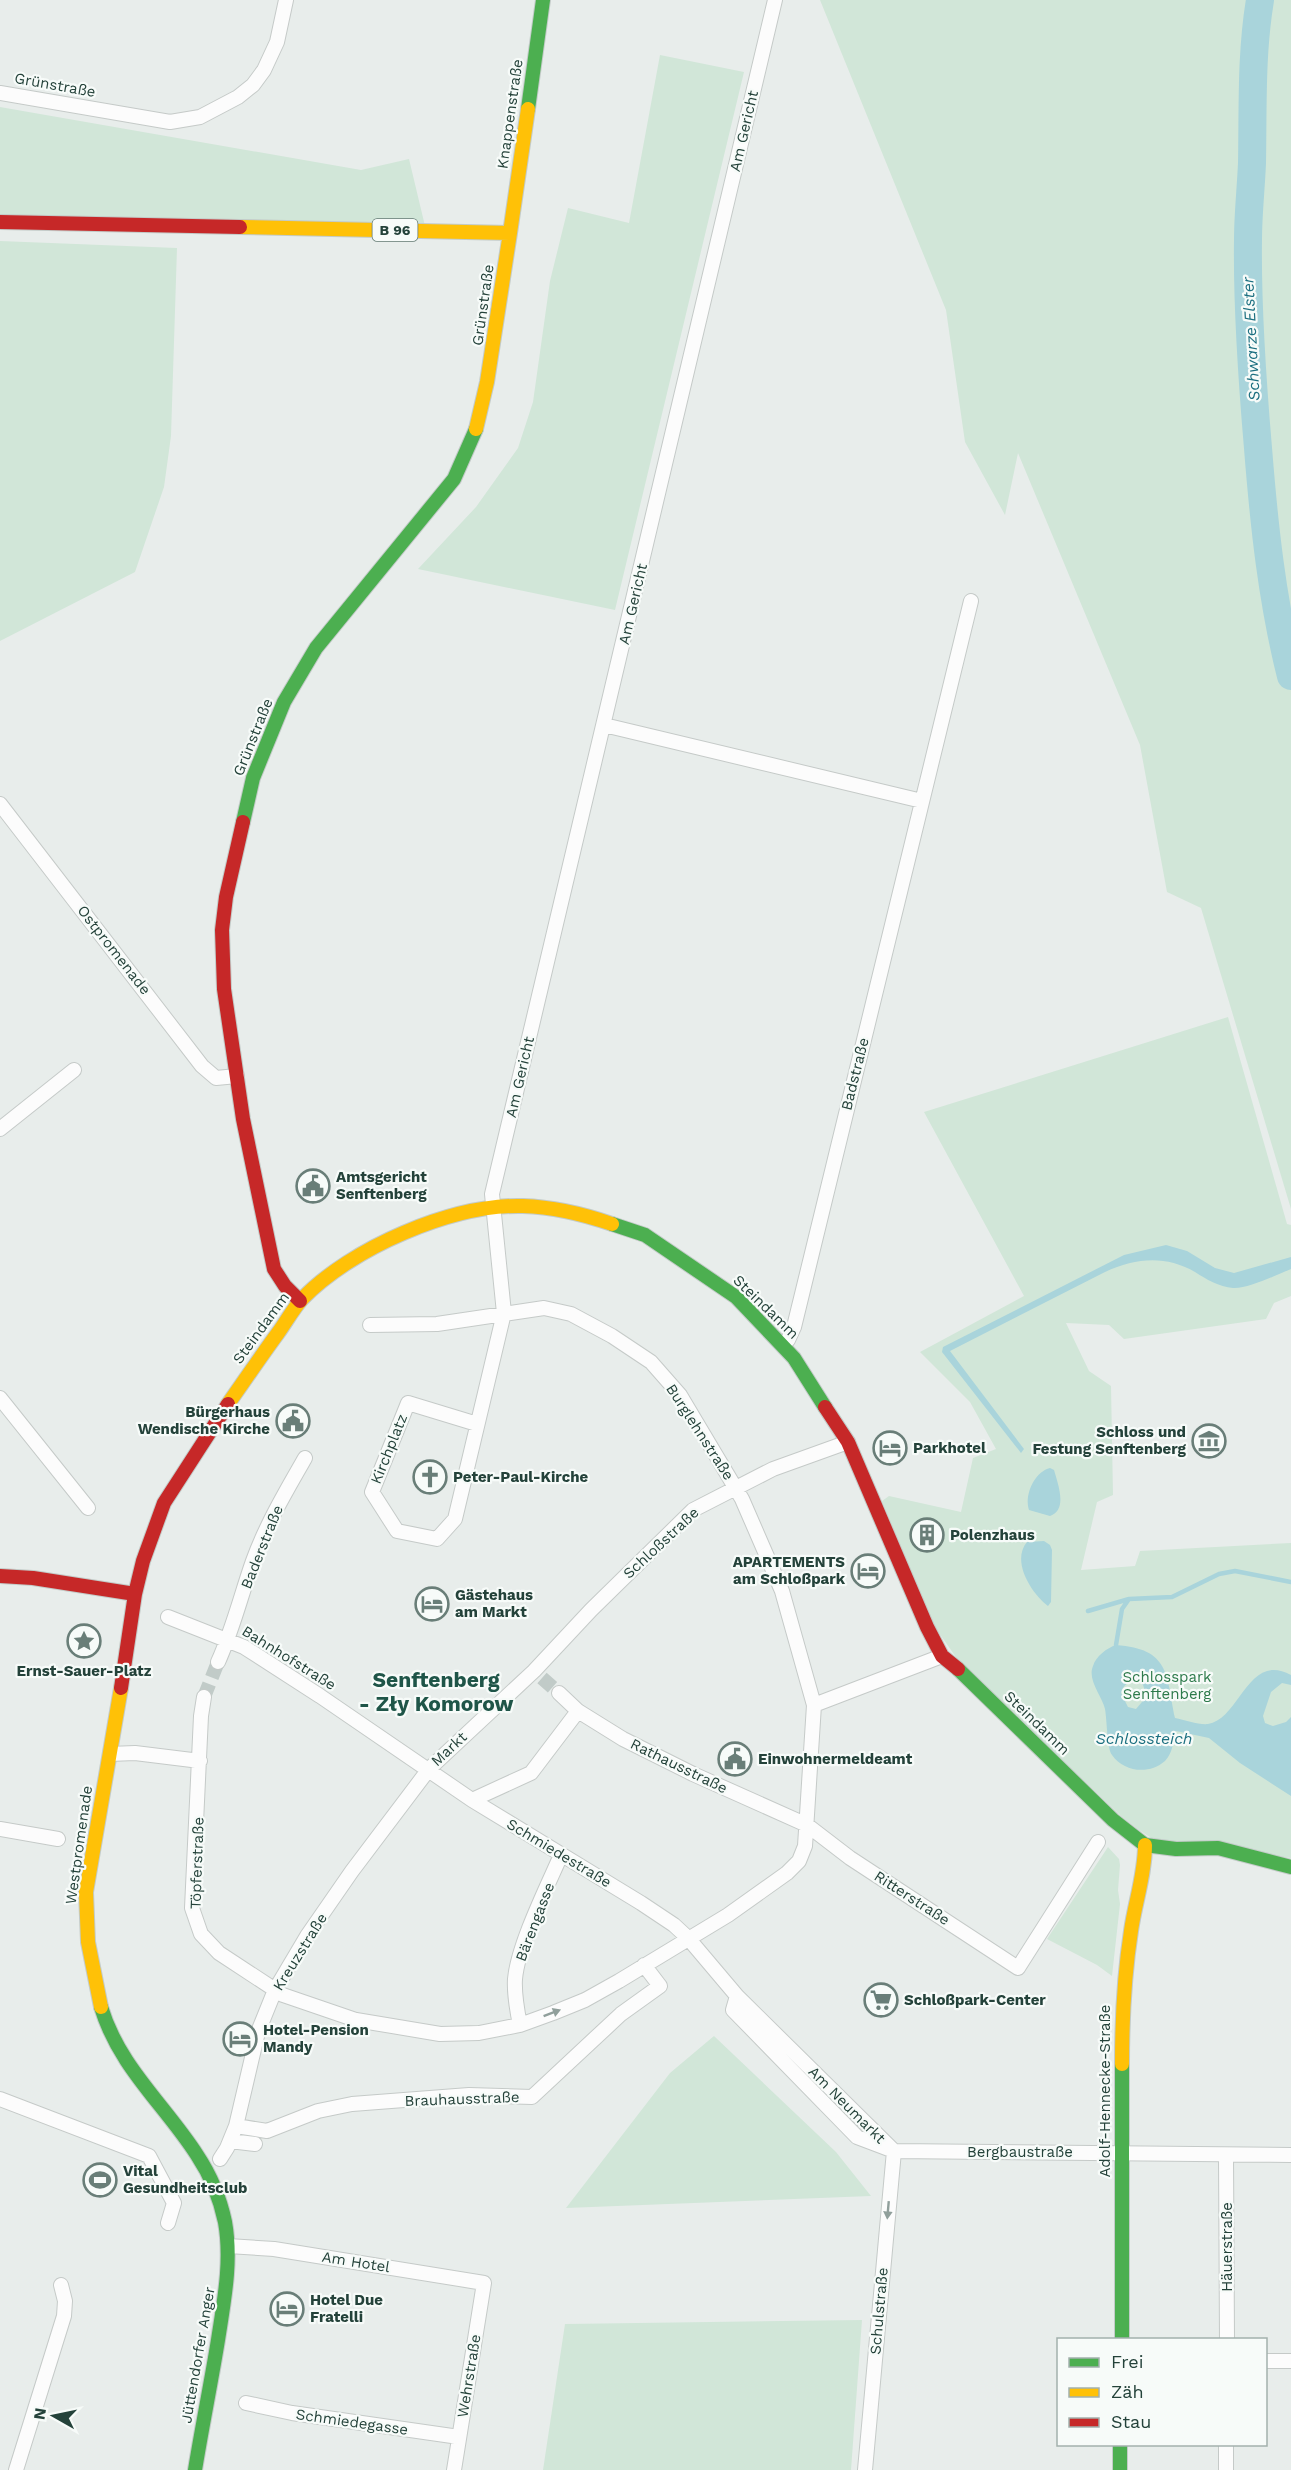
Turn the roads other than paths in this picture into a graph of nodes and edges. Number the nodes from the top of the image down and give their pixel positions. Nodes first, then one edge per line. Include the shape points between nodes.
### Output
1 (286, 0) edge
2 (543, 0) edge
3 (775, 0) edge
4 (0, 93) edge
5 (0, 222) edge
6 (510, 233) junction
7 (971, 602) dead end
8 (604, 725) junction
9 (922, 801) junction
10 (0, 804) edge
11 (74, 1070) dead end
12 (237, 1076) junction
13 (0, 1129) edge
14 (494, 1208) junction
15 (300, 1301) junction
16 (504, 1313) junction
17 (370, 1325) dead end
18 (782, 1344) junction
19 (0, 1398) edge
20 (477, 1425) junction
21 (848, 1442) junction
22 (305, 1458) dead end
23 (735, 1488) junction
24 (88, 1508) dead end
25 (0, 1576) edge
26 (135, 1594) junction
27 (168, 1617) dead end
28 (231, 1634) junction
29 (942, 1656) junction
30 (220, 1658) tunnel mouth
31 (538, 1674) joint
32 (559, 1693) tunnel mouth
33 (204, 1697) tunnel mouth
34 (814, 1705) junction
35 (576, 1714) junction
36 (356, 1720) joint
37 (110, 1754) junction
38 (200, 1761) junction
39 (429, 1769) junction
40 (472, 1800) junction
41 (807, 1825) junction
42 (0, 1829) edge
43 (58, 1839) dead end
44 (1098, 1842) dead end
45 (1145, 1845) junction
46 (558, 1861) junction
47 (1291, 1867) edge
48 (687, 1938) junction
49 (644, 1965) junction
50 (275, 1990) junction
51 (520, 2025) junction
52 (0, 2099) edge
53 (236, 2126) junction
54 (230, 2141) junction
55 (255, 2144) dead end
56 (894, 2151) junction
57 (1121, 2153) junction
58 (1226, 2155) junction
59 (1291, 2155) edge
60 (220, 2159) dead end
61 (168, 2223) dead end
62 (228, 2246) junction
63 (484, 2283) joint
64 (61, 2285) dead end
65 (1122, 2338) edge
66 (1227, 2338) edge
67 (1267, 2361) edge
68 (1291, 2361) edge
69 (246, 2403) dead end
70 (459, 2437) junction
71 (1120, 2446) edge
72 (1226, 2446) edge
73 (16, 2470) edge
74 (195, 2470) edge
75 (454, 2470) edge
76 (866, 2470) edge
77 (1120, 2470) edge
78 (1226, 2470) edge

1 - 4 street, Grünstraße via 277,42 253,85 200,117 170,122
2 - 6 main road, Knappenstraße
3 - 8 street, Am Gericht
5 - 6 main road, B 96
6 - 12 main road, Grünstraße via 486,396 466,460 316,648 284,702 253,778 222,930 224,989
7 - 9 street, Badstraße
8 - 9 street
8 - 14 street, Am Gericht via 492,1194
9 - 18 street, Badstraße via 794,1327
10 - 12 street, Ostpromenade via 202,1066 216,1078
11 - 13 street
12 - 15 main road, Grünstraße via 274,1269
14 - 15 main road, Steindamm via 428,1224 358,1254 329,1273
14 - 16 street
14 - 18 main road, Steindamm via 553,1208 613,1222 645,1235 736,1297
15 - 26 main road, Steindamm via 213,1424 164,1503
16 - 17 street, Burglehnstraße via 437,1324
16 - 20 street
16 - 23 street, Burglehnstraße via 544,1308 571,1314 651,1362 680,1395
18 - 21 main road, Steindamm
19 - 24 street
20 - 20 street, Kirchplatz via 408,1403 372,1492 397,1531 437,1539 455,1519
21 - 23 street, Schloßstraße via 773,1469
21 - 29 main road, Steindamm
22 - 28 street, Baderstraße via 253,1562
23 - 31 street, Schloßstraße via 693,1510 591,1610
23 - 34 street via 782,1591
25 - 26 main road
26 - 37 main road, Westpromenade
27 - 28 street, Bahnhofstraße
28 - 30 street
28 - 36 street, Bahnhofstraße via 244,1647
29 - 34 street
29 - 45 main road, Steindamm via 1113,1821
31 - 39 street, Markt
32 - 35 street, Rathausstraße
33 - 38 street, Töpferstraße
34 - 41 street
35 - 40 street via 531,1773
35 - 41 street, Rathausstraße via 693,1774
36 - 39 street, Markt
37 - 38 street
37 - 62 main road, Westpromenade via 86,1892 94,1988 110,2032 138,2080 206,2167 221,2207
38 - 50 street, Töpferstraße via 192,1908 201,1934 219,1953
39 - 40 street, Schmiedestraße
39 - 50 street, Kreuzstraße via 352,1871
40 - 46 street, Schmiedestraße
41 - 44 street, Ritterstraße via 850,1858 1018,1968
41 - 48 street via 799,1861 787,1873 728,1915
42 - 43 street
45 - 47 main road, Steindamm via 1218,1848
45 - 57 main road, Adolf-Hennecke-Straße via 1122,1997
46 - 48 street, Schmiedestraße via 641,1903
46 - 51 street, Bärengasse via 521,1952 515,1977
48 - 49 street, Töpferstraße
48 - 56 street, Am Neumarkt via 737,1996 733,2010 857,2137
51 -> 49 street, Töpferstraße via 585,2000
49 - 53 street, Brauhausstraße via 660,1986 621,2014 532,2097 469,2095 352,2104 318,2111 267,2131
50 - 51 street, Töpferstraße via 356,2020 440,2034 479,2033
50 - 53 street, Kreuzstraße via 258,2032
52 - 61 street via 149,2156 174,2203
53 - 54 street, Kreuzstraße
54 - 55 street
54 - 60 street, Kreuzstraße
56 - 57 street, Bergbaustraße
56 -> 76 street, Schulstraße
57 - 58 street, Bergbaustraße
57 - 65 main road, Adolf-Hennecke-Straße
58 - 59 street, Bergbaustraße
58 - 66 street, Häuerstraße
62 - 63 street, Am Hotel via 274,2248
62 - 74 main road, Jüttendorfer Anger via 225,2300
63 - 70 street, Wehrstraße
64 - 73 street via 64,2316
67 - 68 street
69 - 70 street, Schmiedegasse
70 - 75 street, Wehrstraße
71 - 77 main road
72 - 78 street

